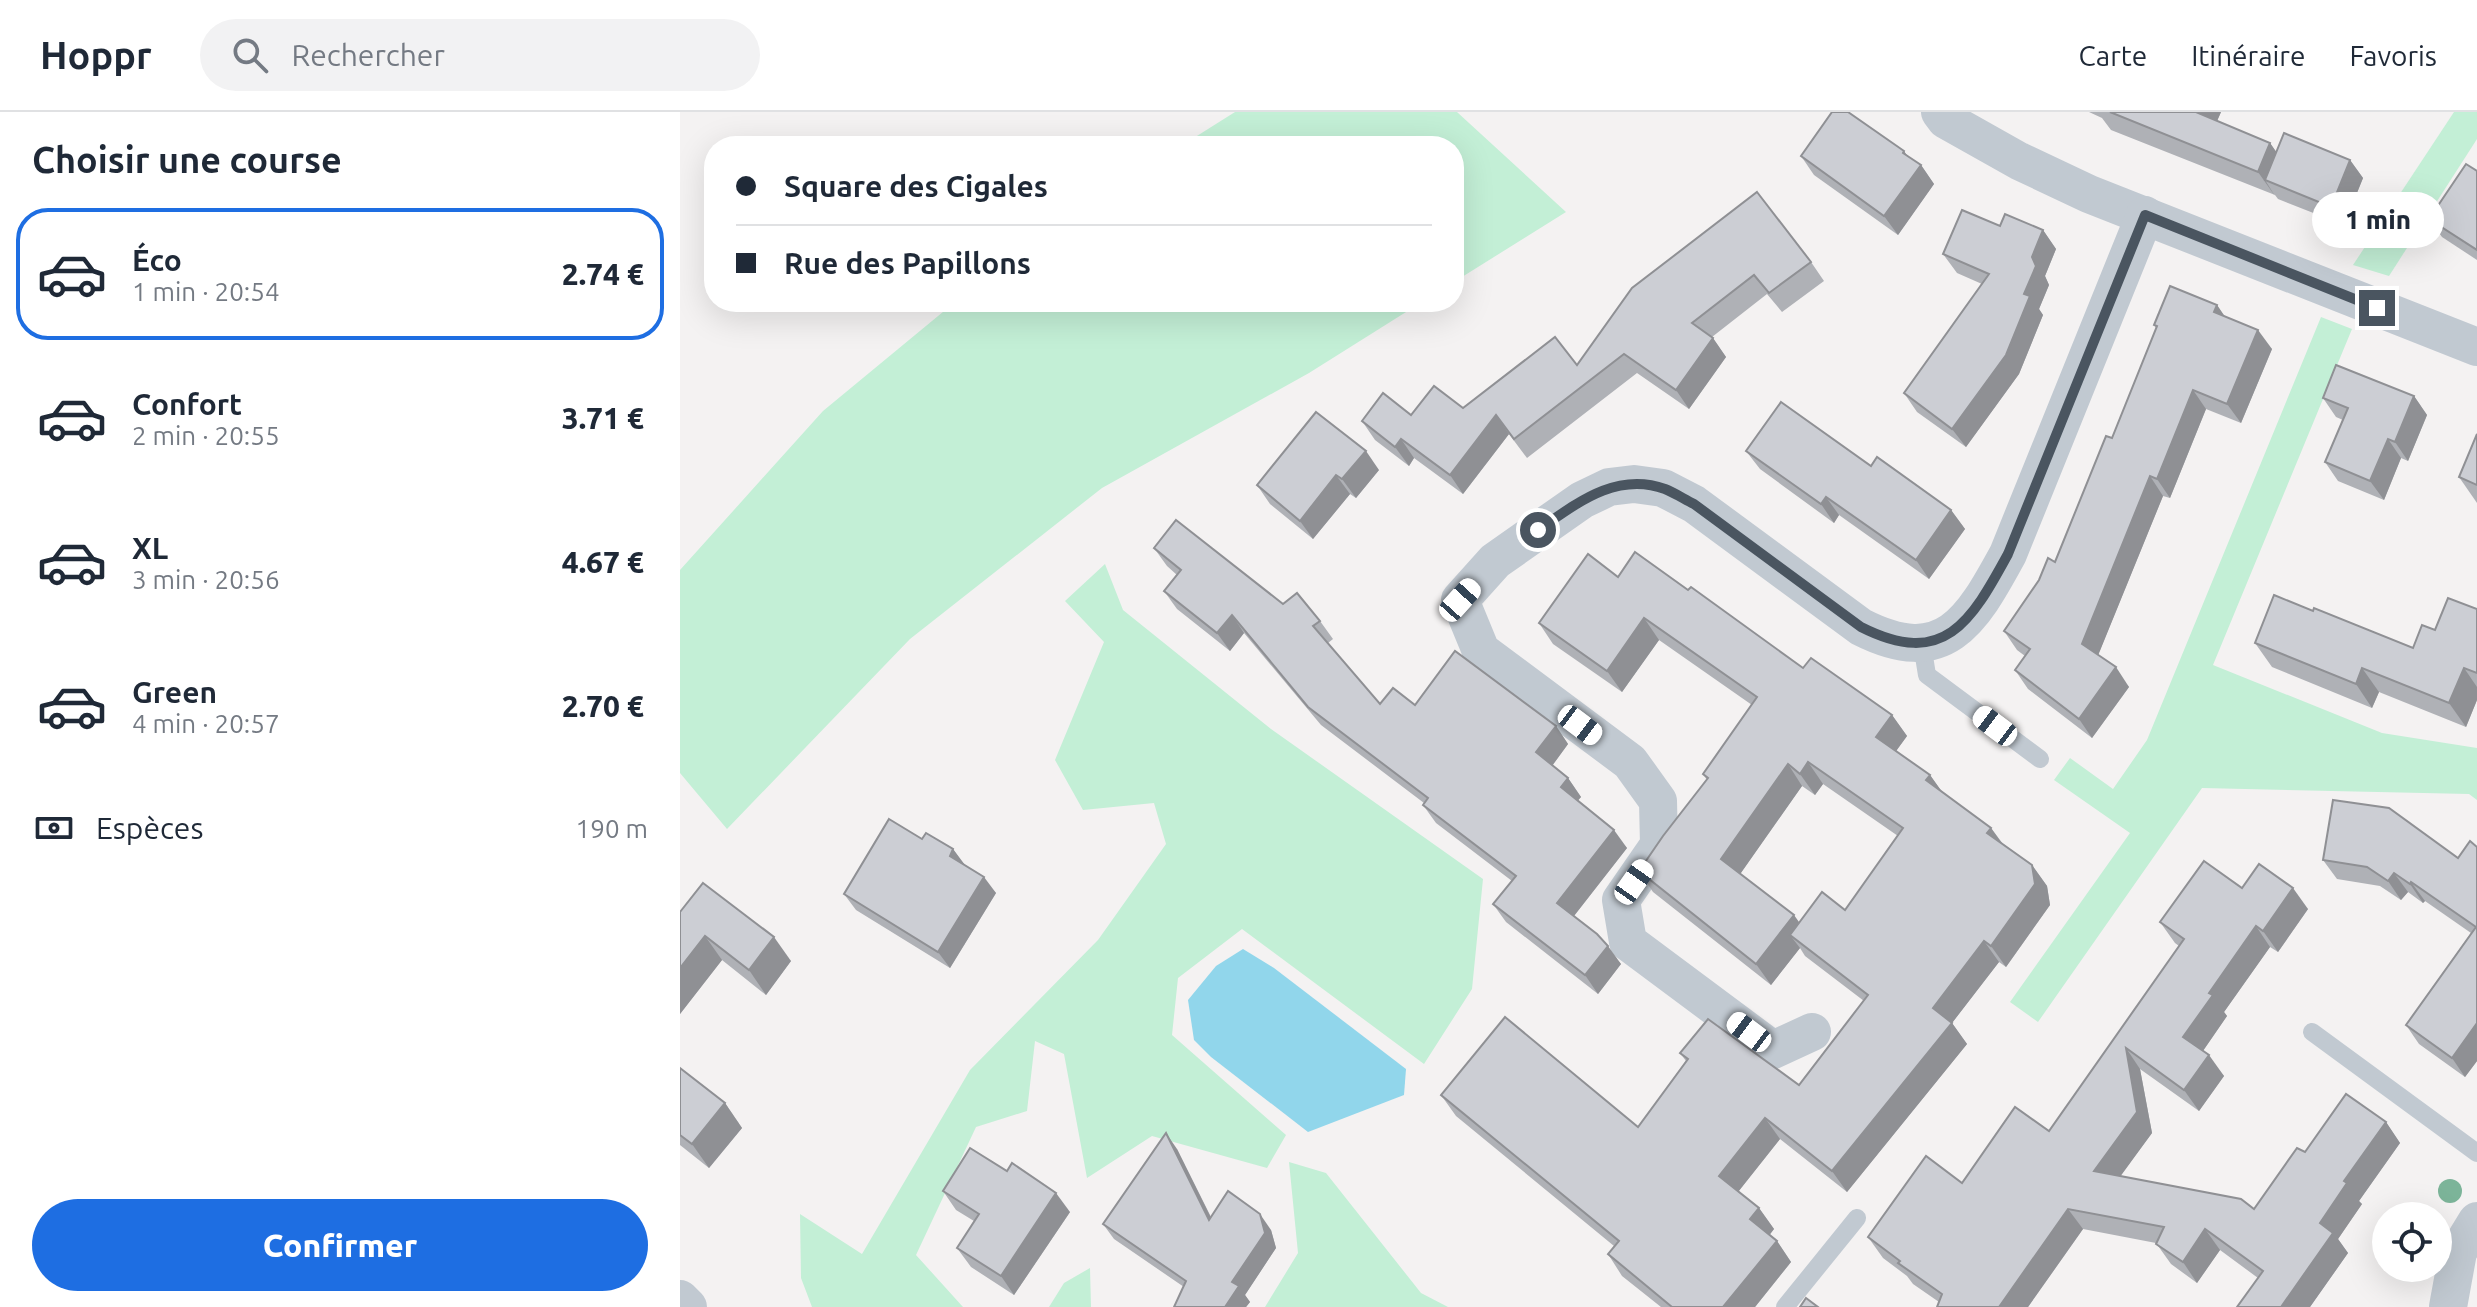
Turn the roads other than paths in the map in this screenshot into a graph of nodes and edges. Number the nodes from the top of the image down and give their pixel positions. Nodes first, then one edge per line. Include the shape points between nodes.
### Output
1 (1940, 112) edge
2 (2145, 215) junction
3 (2477, 347) edge
4 (1922, 644) junction
5 (2040, 759) dead end
6 (1812, 1032) dead end
7 (2312, 1032) dead end
8 (2477, 1153) edge
9 (1857, 1218) dead end
10 (2477, 1221) edge
11 (680, 1300) edge
12 (688, 1307) edge
13 (1785, 1307) edge
14 (2448, 1307) edge

1 - 2 street via 2019,161
2 - 3 street
2 - 4 street via 2008,554 1983,600 1961,626
4 - 5 lane via 1927,675
4 - 6 street via 1883,638 1861,627 1694,504 1663,488 1634,484 1609,487 1582,500 1495,561 1460,600 1481,651 1630,762 1658,801 1659,845 1621,900 1628,942 1773,1050
7 - 8 lane
9 - 13 lane
10 - 14 street via 2458,1252
11 - 12 street

